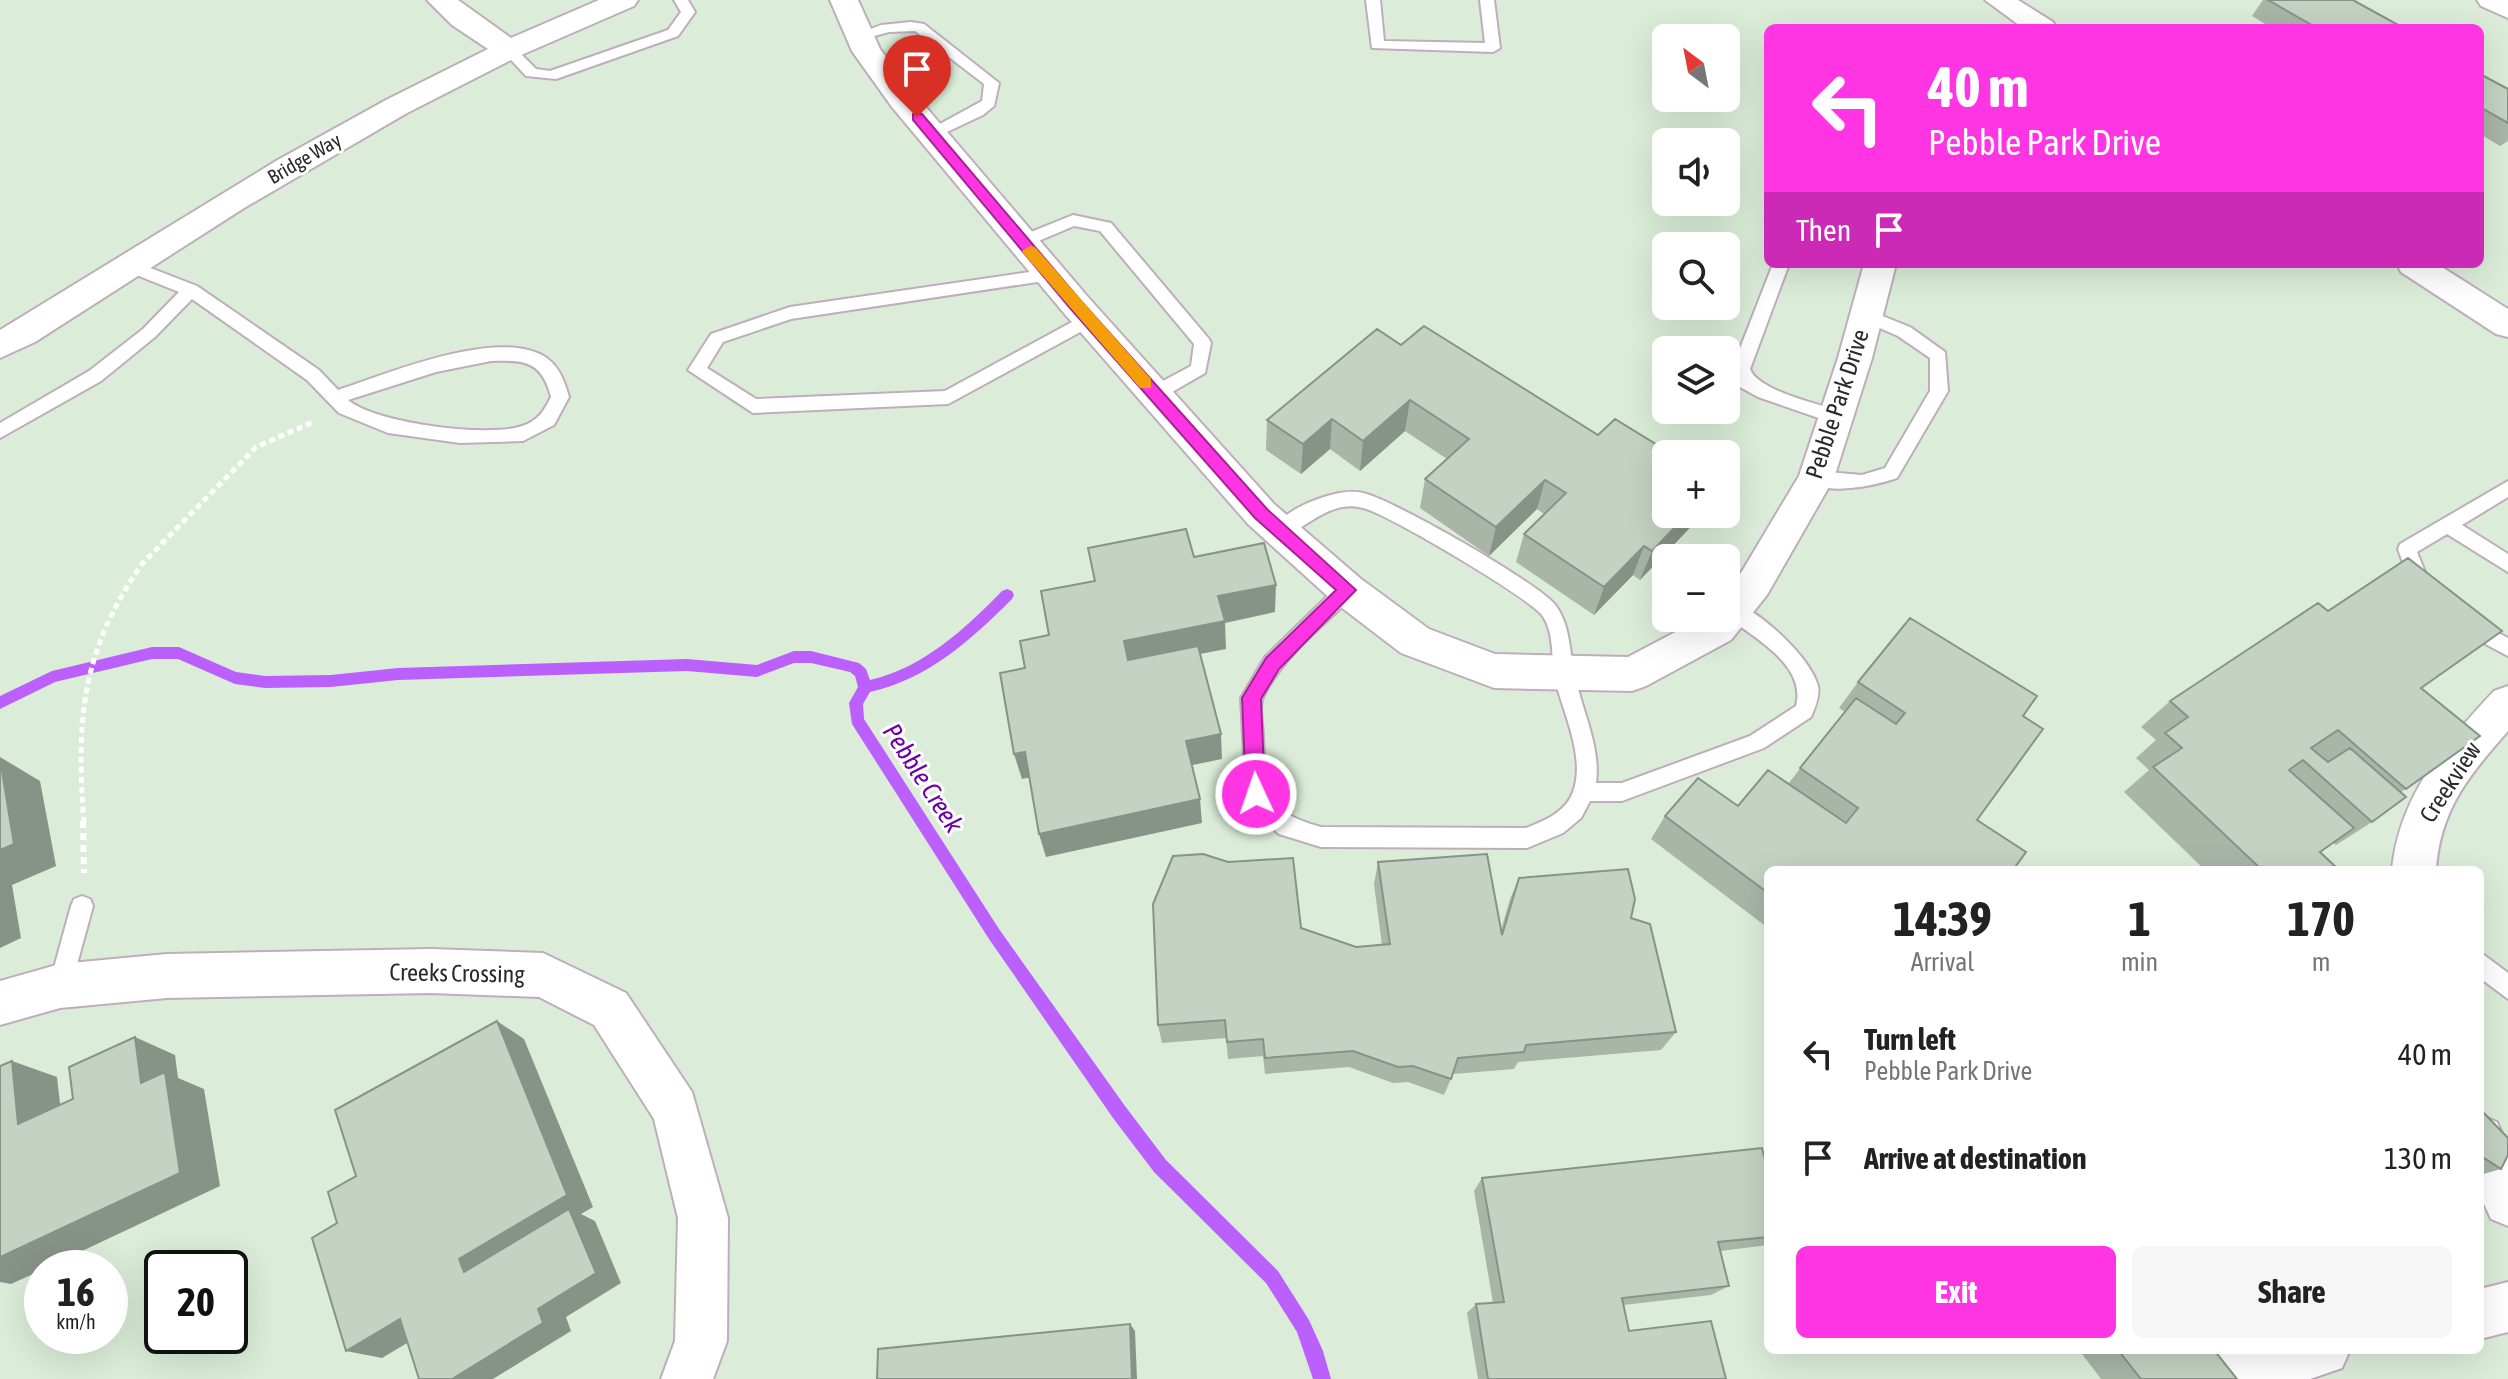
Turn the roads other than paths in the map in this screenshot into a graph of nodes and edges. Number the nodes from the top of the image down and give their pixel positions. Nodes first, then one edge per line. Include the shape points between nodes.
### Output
1 (441, 0) edge
2 (624, 0) edge
3 (681, 0) edge
4 (844, 0) edge
5 (1373, 0) edge
6 (1487, 0) edge
7 (1999, 0) edge
8 (2491, 0) edge
9 (2508, 9) edge
10 (2037, 24) edge
11 (859, 36) junction
12 (508, 49) junction
13 (932, 134) junction
14 (1022, 242) junction
15 (130, 266) junction
16 (1779, 268) edge
17 (1879, 268) edge
18 (2419, 268) edge
19 (1051, 275) junction
20 (191, 290) junction
21 (1865, 315) junction
22 (1089, 320) junction
23 (2508, 325) edge
24 (8, 330) edge
25 (1154, 394) junction
26 (341, 402) junction
27 (1836, 417) junction
28 (0, 431) edge
29 (1816, 478) junction
30 (2508, 488) edge
31 (2447, 525) junction
32 (1281, 531) junction
33 (2508, 564) edge
34 (1347, 590) junction
35 (2437, 599) edge
36 (1740, 601) edge
37 (2458, 618) edge
38 (1740, 623) edge
39 (1711, 632) edge
40 (2508, 648) edge
41 (1564, 672) junction
42 (2508, 703) edge
43 (1586, 792) junction
44 (2414, 866) edge
45 (82, 906) road end
46 (2484, 967) edge
47 (60, 986) junction
48 (2508, 988) edge
49 (0, 1003) edge
50 (2484, 1148) edge
51 (2508, 1202) edge
52 (2508, 1307) edge
53 (2484, 1313) edge
54 (2306, 1354) edge
55 (688, 1379) edge
56 (2215, 1379) edge

1 - 12 street
2 - 12 street, Bridge Way
3 - 12 lane via 688,12 673,33 551,76 531,73
4 - 11 street, Pebble Park Drive
5 - 6 lane via 1377,45 1493,48
7 - 10 street
8 - 9 street
11 - 13 street, Pebble Park Drive
11 - 13 lane via 919,27 992,83 989,103
12 - 15 street, Bridge Way via 273,176
13 - 14 street, Pebble Park Drive
14 - 19 street, Pebble Park Drive
14 - 25 lane via 1073,220 1105,227 1203,343 1199,369
15 - 20 lane
15 - 24 street, Bridge Way
16 - 27 lane via 1741,369 1746,382 1764,392
17 - 21 street, Pebble Park Drive
18 - 23 street
19 - 22 street, Pebble Park Drive
19 - 22 lane via 790,313 717,338 697,370 753,406 948,397
20 - 26 lane via 313,375
20 - 28 lane via 149,333 95,376
21 - 27 street, Pebble Park Drive
21 - 29 lane via 1896,326 1939,356 1939,391 1891,473 1862,482
22 - 25 street, Pebble Park Drive
25 - 32 street, Pebble Park Drive
26 - 26 lane via 388,426 460,436 523,434 548,420 560,397 554,375 534,359 502,353 441,364
27 - 29 street, Pebble Park Drive
29 - 36 street, Pebble Park Drive
30 - 31 lane
31 - 33 lane
31 - 35 lane via 2407,549 2415,579
32 - 34 street, Pebble Park Drive
32 - 41 lane via 1322,502 1365,500 1546,606 1561,631
34 - 41 street, Pebble Park Drive via 1415,641 1494,671
34 - 43 lane via 1272,663 1251,698 1256,794 1268,812 1286,827 1321,837 1527,838 1570,818
37 - 40 lane
38 - 43 lane via 1786,654 1801,671 1810,689 1804,711 1757,742 1622,792
39 - 41 street, Pebble Park Drive via 1632,674
41 - 43 lane via 1585,755
42 - 44 street, Creekview via 2462,754 2422,817
45 - 47 lane
46 - 48 lane
47 - 49 street, Creeks Crossing
47 - 55 street, Creeks Crossing via 167,976 431,971 543,975 610,1009 675,1109 703,1218 701,1341
50 - 51 street
52 - 53 street
54 - 56 street

